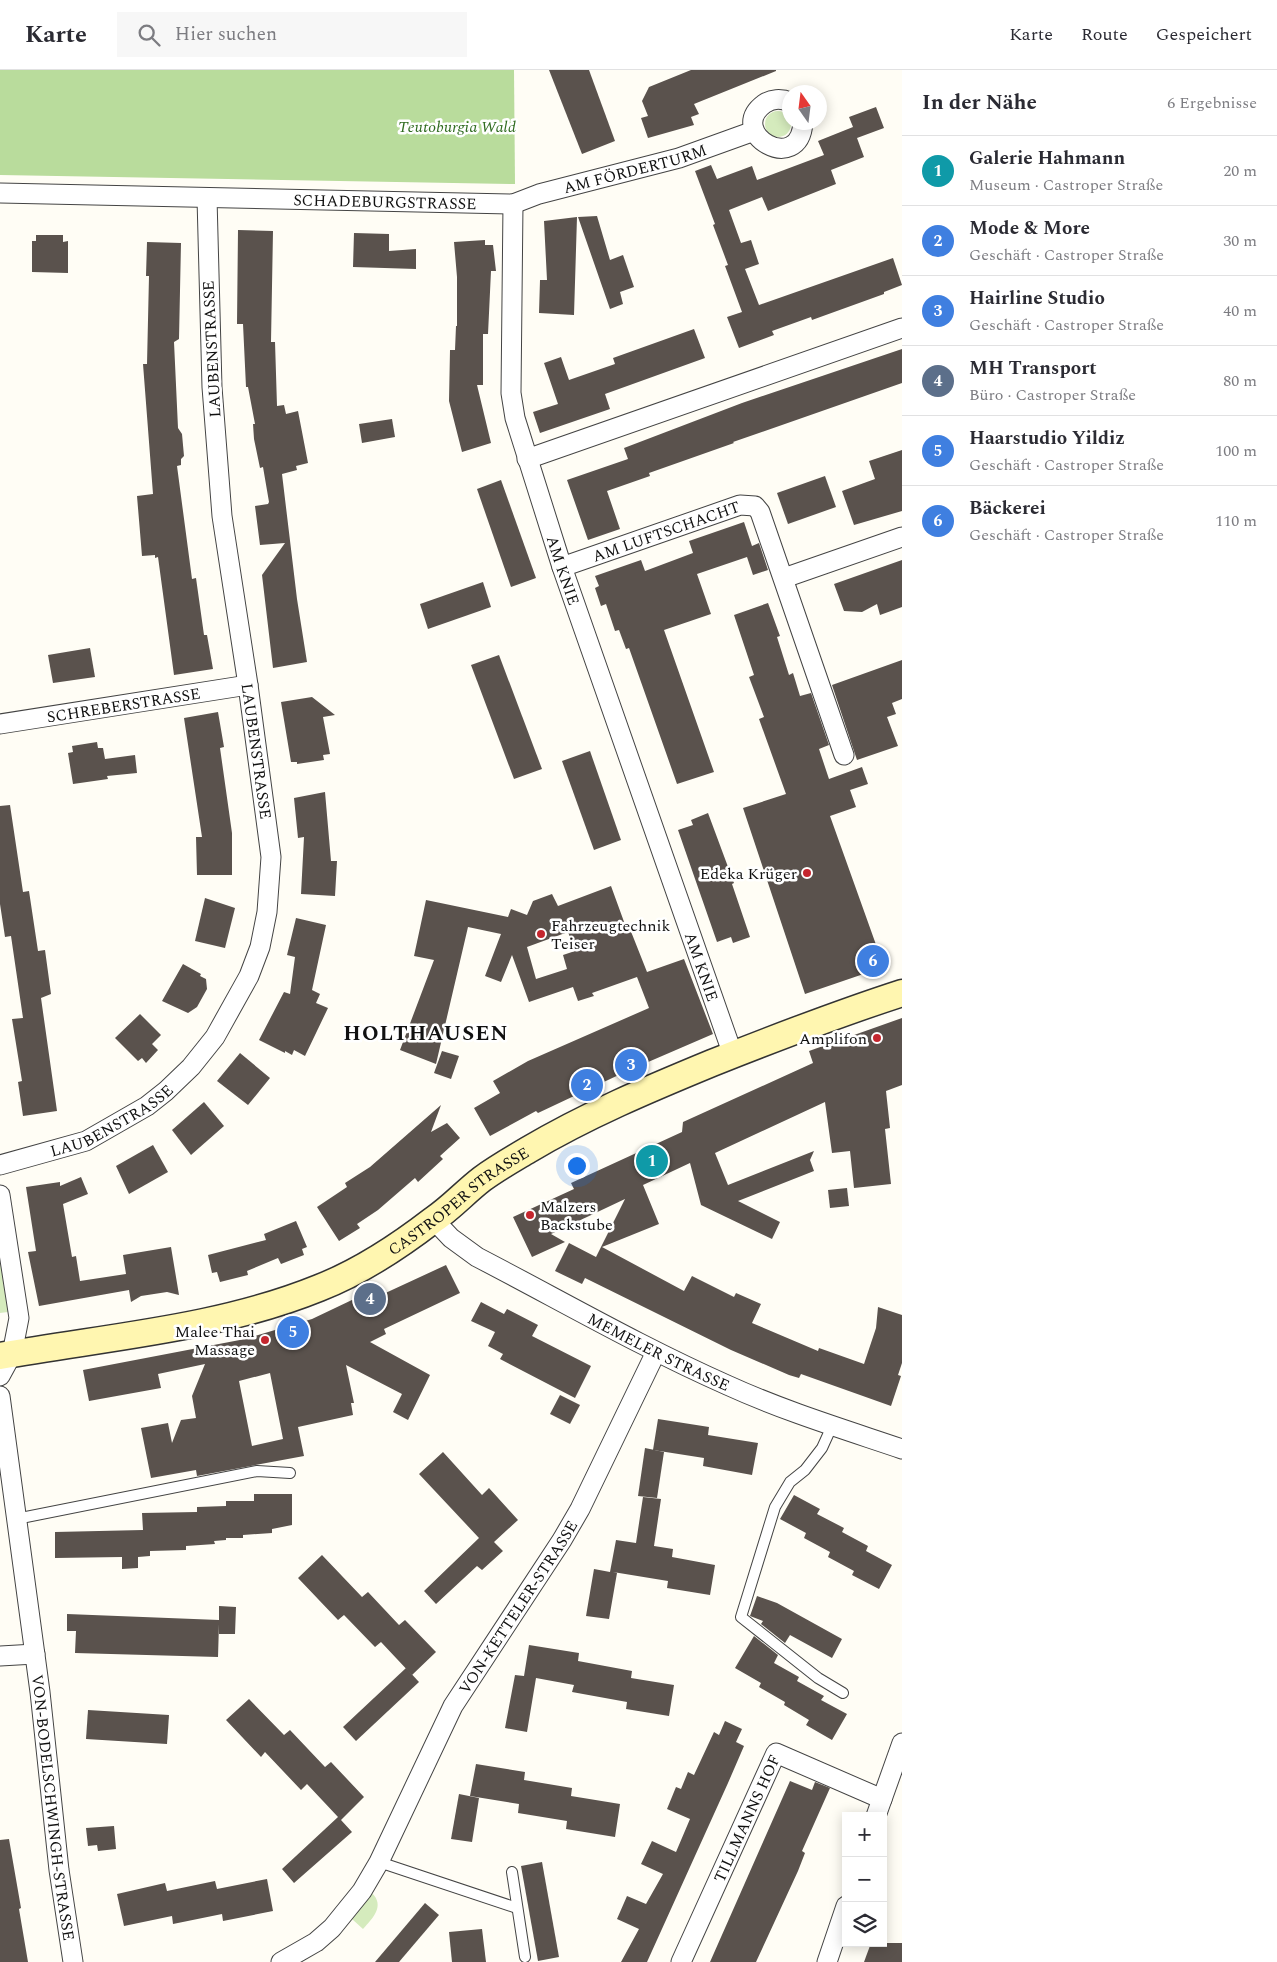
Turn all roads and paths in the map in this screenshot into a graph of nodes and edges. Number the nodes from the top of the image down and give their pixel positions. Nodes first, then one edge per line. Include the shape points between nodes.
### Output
1 (782, 101) edge
2 (801, 130) edge
3 (754, 131) junction
4 (0, 193) edge
5 (207, 198) junction
6 (514, 204) junction
7 (902, 328) edge
8 (526, 459) junction
9 (902, 537) edge
10 (562, 567) junction
11 (784, 578) junction
12 (248, 685) junction
13 (0, 724) edge
14 (844, 755) dead end
15 (902, 993) edge
16 (733, 1055) junction
17 (0, 1165) edge
18 (0, 1195) edge
19 (434, 1220) junction
20 (656, 1352) junction
21 (6, 1355) edge
22 (0, 1376) edge
23 (0, 1396) edge
24 (832, 1426) junction
25 (902, 1449) edge
26 (290, 1473) dead end
27 (16, 1519) junction
28 (35, 1654) junction
29 (0, 1656) edge
30 (843, 1693) dead end
31 (902, 1743) edge
32 (879, 1807) edge
33 (379, 1862) junction
34 (512, 1872) dead end
35 (517, 1908) junction
36 (842, 1918) edge
37 (525, 1957) dead end
38 (73, 1962) edge
39 (280, 1962) edge
40 (681, 1962) edge
41 (827, 1962) edge

1 - 3 street via 762,105 754,117
2 - 3 street via 798,139 786,148 778,149 763,144
3 - 6 street, AM FÖRDERTURM via 661,164 540,194
4 - 5 street, SCHADEBURGSTRASSE
5 - 6 street, SCHADEBURGSTRASSE
5 - 12 street, LAUBENSTRASSE via 217,468
6 - 8 street via 511,393
7 - 8 street
8 - 10 street, AM KNIE
9 - 11 street
10 - 11 street, AM LUFTSCHACHT via 748,504 760,512
10 - 16 street, AM KNIE
11 - 14 street, AM LUFTSCHACHT
12 - 13 street, SCHREBERSTRASSE
12 - 17 street, LAUBENSTRASSE via 268,828 270,874 260,947 241,993 209,1045 147,1106 86,1141
15 - 16 main road, CASTROPER STRASSE
16 - 19 main road, CASTROPER STRASSE via 625,1099 554,1135 481,1180
18 - 21 street via 18,1318
19 - 20 street, MEMELER STRASSE via 451,1238 477,1256
19 - 21 main road, CASTROPER STRASSE via 376,1259 292,1298 206,1321
20 - 24 street, MEMELER STRASSE via 728,1386
20 - 33 street, VON-KETTELER-STRASSE via 580,1509 452,1706
21 - 22 street
23 - 27 street, VON-BODELSCHWINGH-STRASSE
24 - 25 street, MEMELER STRASSE
24 - 30 lane via 822,1448 805,1470 790,1482 775,1507 741,1618 818,1678
26 - 27 lane via 257,1472
27 - 28 street, VON-BODELSCHWINGH-STRASSE
28 - 29 street, VON-BODELSCHWINGH-STRASSE
28 - 38 street, VON-BODELSCHWINGH-STRASSE via 59,1870
31 - 32 street
32 - 40 street, TILLMANNS HOF via 776,1753
33 - 35 lane
33 - 39 street, VON-KETTELER-STRASSE via 362,1891 332,1928 316,1942
34 - 35 lane
35 - 37 lane
36 - 41 street

